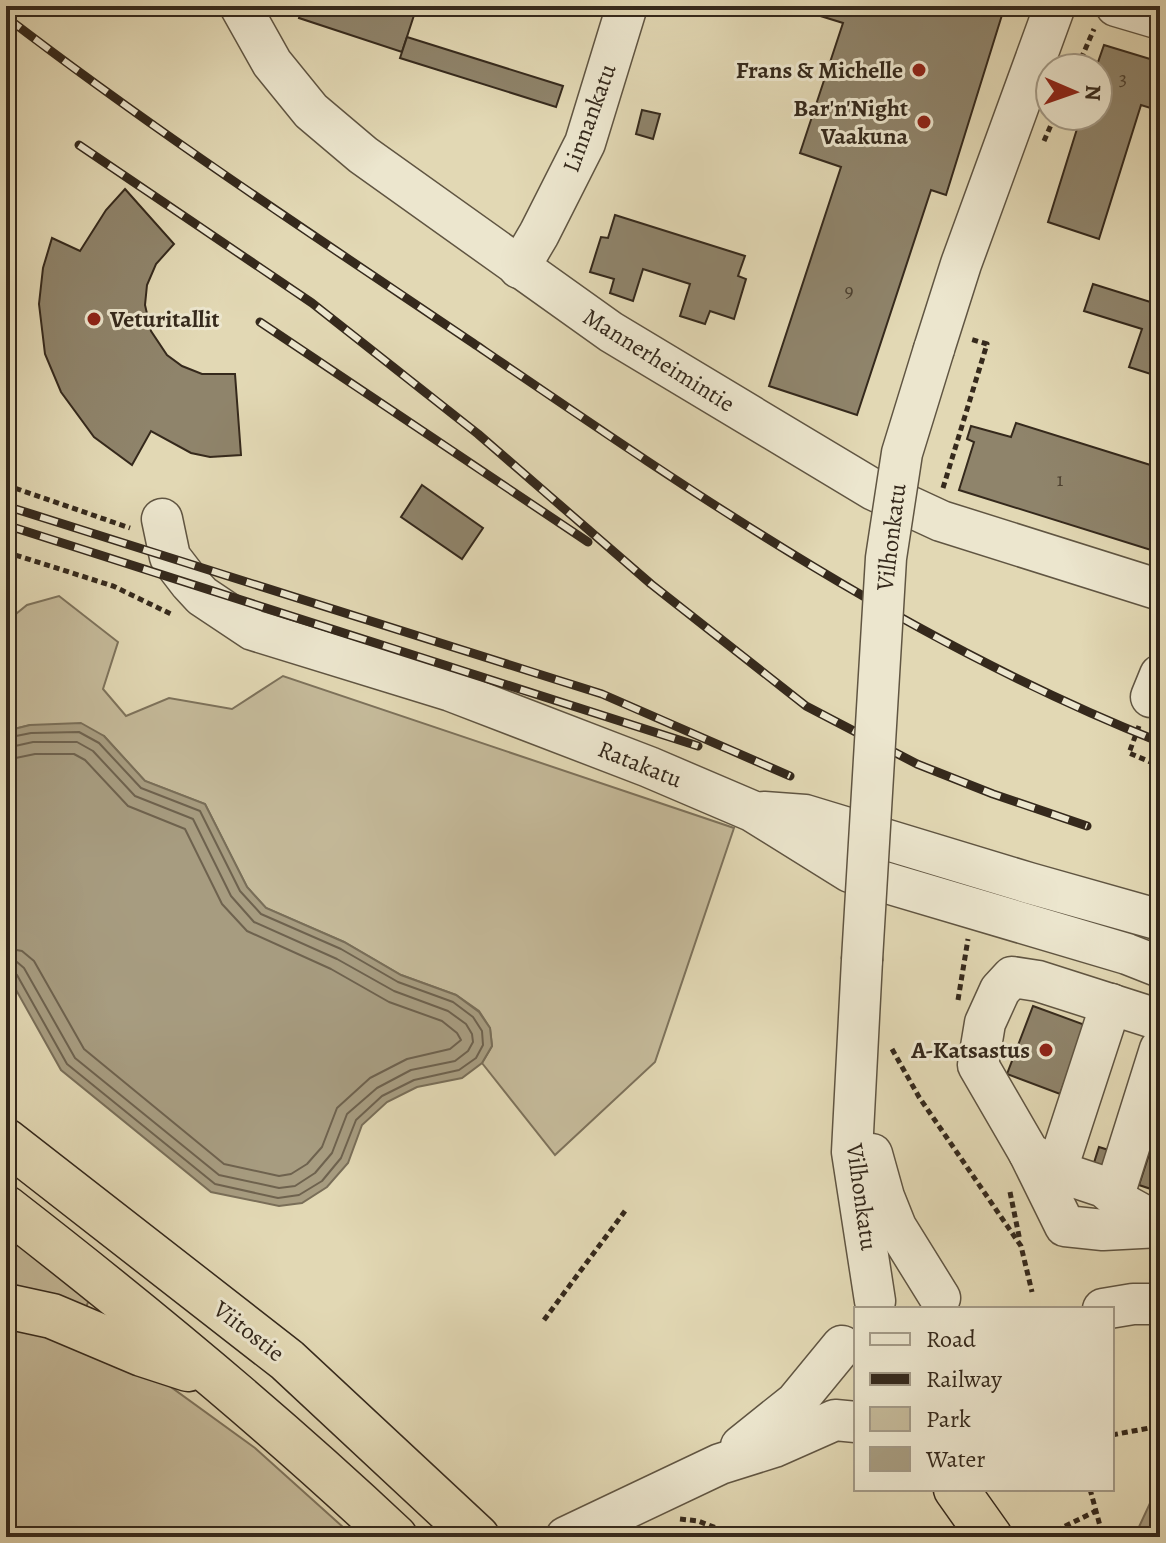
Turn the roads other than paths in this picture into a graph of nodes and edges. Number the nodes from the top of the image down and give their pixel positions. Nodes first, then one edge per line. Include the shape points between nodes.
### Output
1 (240, 6) edge
2 (627, 6) edge
3 (1055, 6) edge
4 (1105, 19) edge
5 (1160, 19) edge
6 (519, 268) junction
7 (164, 530) road end
8 (1160, 590) edge
9 (752, 811) junction
10 (1160, 920) edge
11 (1077, 939) junction
12 (1160, 967) edge
13 (1058, 987) junction
14 (1111, 1004) junction
15 (1160, 1020) edge
16 (1160, 1049) edge
17 (856, 1093) junction
18 (6, 1141) edge
19 (1043, 1161) junction
20 (1114, 1195) junction
21 (6, 1208) edge
22 (1160, 1219) edge
23 (1160, 1227) edge
24 (948, 1304) edge
25 (1160, 1304) edge
26 (6, 1306) edge
27 (858, 1307) edge
28 (874, 1307) edge
29 (1114, 1307) edge
30 (854, 1326) edge
31 (854, 1331) edge
32 (214, 1377) junction
33 (854, 1402) edge
34 (854, 1422) edge
35 (720, 1464) junction
36 (957, 1491) edge
37 (995, 1491) edge
38 (583, 1529) edge
39 (1033, 1536) edge
40 (395, 1537) edge
41 (477, 1537) edge
42 (990, 1537) edge

1 - 6 street, Mannerheimintie via 272,63 311,111
2 - 6 street, Linnankatu via 585,143
3 - 17 street, Vilhonkatu, bridge via 961,264 952,344 902,453 886,558
4 - 5 street
6 - 8 street, Mannerheimintie via 611,332 874,490 941,521
7 - 9 street, Ratakatu via 170,557 202,596 253,630 451,691
9 - 10 street via 805,815
9 - 11 street, Ratakatu via 850,872
11 - 12 street, Ratakatu
11 - 13 street
13 - 14 street
13 - 19 street via 1012,977 985,1023 978,1065
14 - 15 street
14 - 19 street
16 - 20 street
17 - 24 street, Vilhonkatu via 896,1227
17 - 27 street, Vilhonkatu via 852,1152
18 - 41 highway, Viitostie via 287,1360
19 - 20 street
19 - 23 street via 1065,1226
20 - 22 street via 1145,1216
21 - 32 highway
24 - 28 street via 911,1292 887,1296
25 - 29 street
26 - 32 highway via 52,1316
30 - 35 street via 796,1402
31 - 33 street, Vilhonkatu via 840,1365
32 - 40 highway
34 - 35 street via 835,1420
35 - 38 street
36 - 42 highway
37 - 39 highway

